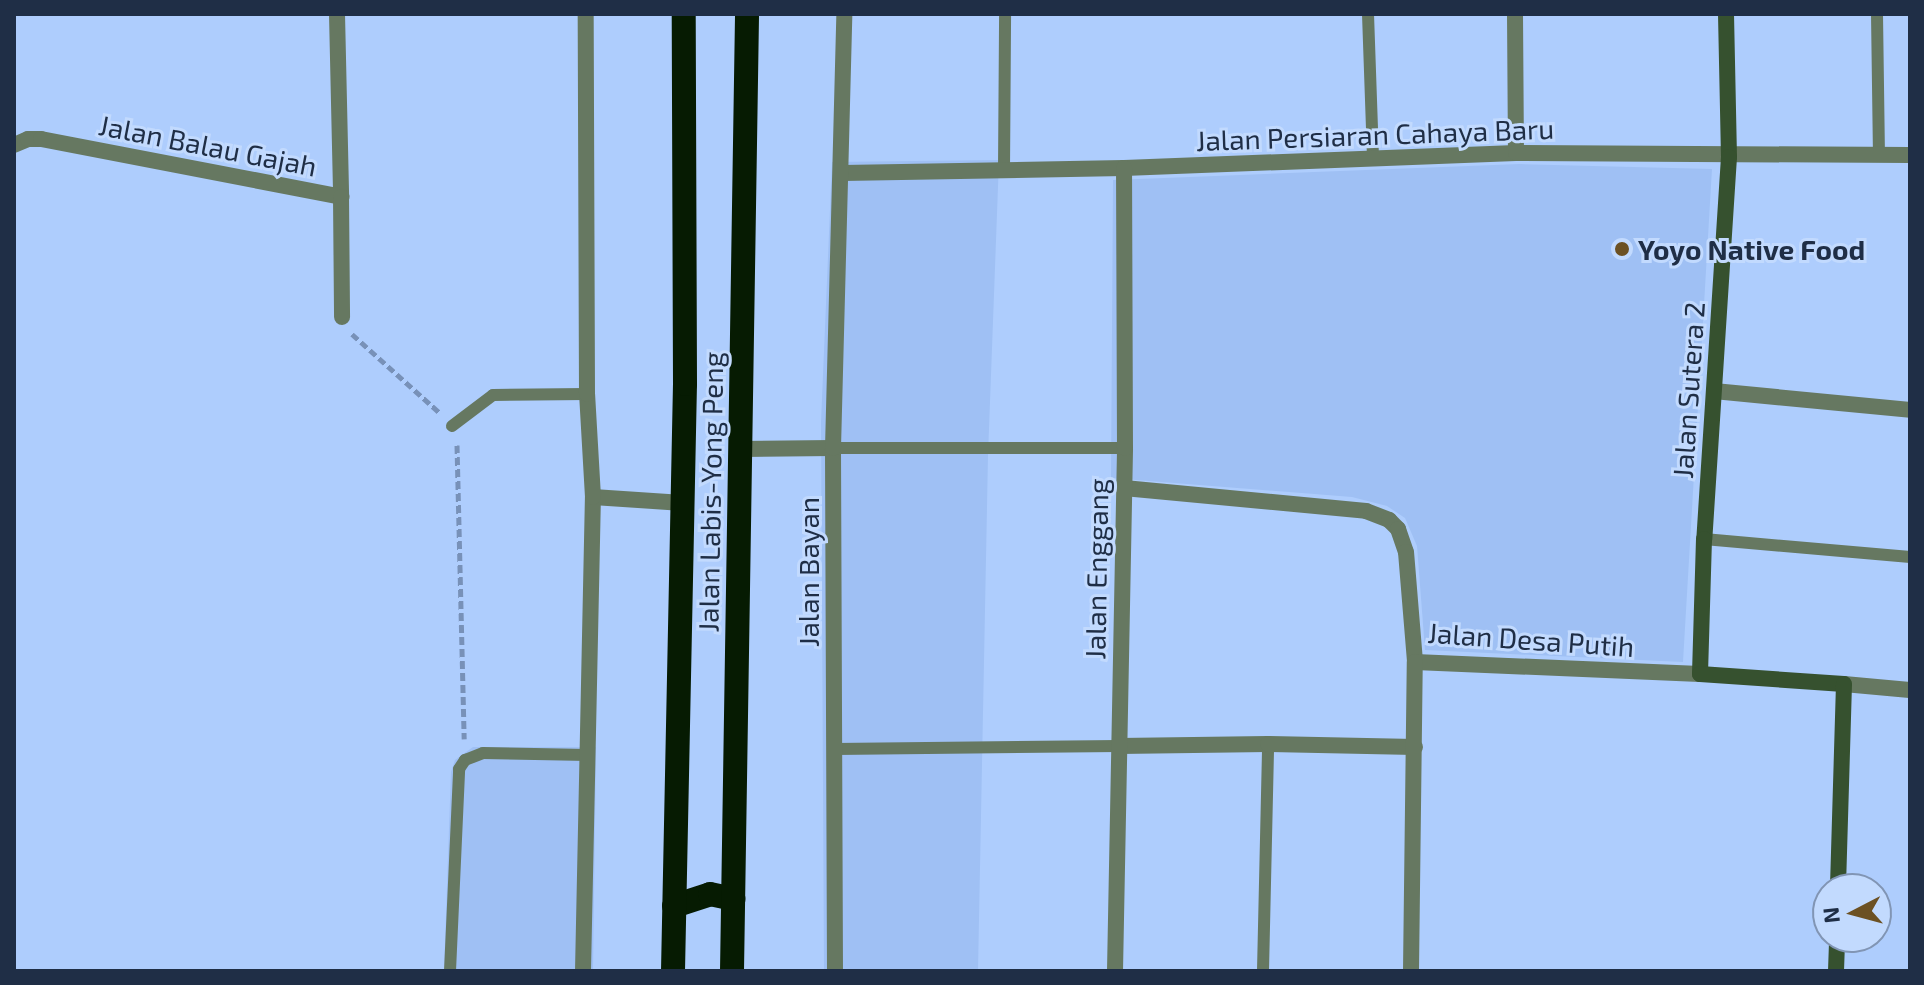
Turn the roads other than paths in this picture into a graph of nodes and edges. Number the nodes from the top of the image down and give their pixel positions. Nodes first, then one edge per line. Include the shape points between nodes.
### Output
1 (337, 14) edge
2 (586, 14) edge
3 (684, 14) edge
4 (747, 14) edge
5 (844, 14) edge
6 (1005, 14) edge
7 (1368, 14) edge
8 (1515, 14) edge
9 (1726, 14) edge
10 (1877, 14) edge
11 (14, 145) edge
12 (1516, 153) junction
13 (1879, 155) junction
14 (1910, 155) edge
15 (1729, 157) junction
16 (1373, 158) junction
17 (1124, 168) junction
18 (1004, 170) junction
19 (843, 173) junction
20 (341, 197) junction
21 (342, 317) road end
22 (1714, 391) junction
23 (587, 394) junction
24 (1910, 410) edge
25 (452, 426) road end
26 (833, 448) junction
27 (1125, 448) junction
28 (742, 449) junction
29 (1124, 488) junction
30 (593, 497) junction
31 (683, 503) junction
32 (1704, 539) junction
33 (1910, 557) edge
34 (1415, 662) junction
35 (1700, 674) junction
36 (1844, 684) junction
37 (1910, 690) edge
38 (1268, 744) junction
39 (1119, 746) junction
40 (1415, 747) junction
41 (835, 749) junction
42 (588, 755) junction
43 (1838, 873) edge
44 (733, 899) junction
45 (674, 906) junction
46 (450, 971) edge
47 (583, 971) edge
48 (673, 971) edge
49 (732, 971) edge
50 (835, 971) edge
51 (1115, 971) edge
52 (1263, 971) edge
53 (1411, 971) edge

1 - 20 street
2 - 23 street
3 - 31 highway, Jalan Labis-Yong Peng
4 - 28 highway, Jalan Labis-Yong Peng
5 - 19 street, Jalan Bayan
6 - 18 lane
7 - 16 lane
8 - 12 street
9 - 15 street, Jalan Sutera 2
10 - 13 lane
11 - 20 street, Jalan Balau Gajah via 41,139
12 - 15 street, Jalan Persiaran Cahaya Baru
12 - 16 street, Jalan Persiaran Cahaya Baru
13 - 14 street, Jalan Persiaran Cahaya Baru
13 - 15 street, Jalan Persiaran Cahaya Baru
15 - 22 street, Jalan Sutera 2
16 - 17 street, Jalan Persiaran Cahaya Baru
17 - 18 street, Jalan Persiaran Cahaya Baru
17 - 27 street, Jalan Enggang
18 - 19 street, Jalan Persiaran Cahaya Baru
19 - 26 street, Jalan Bayan
20 - 21 street, Jalan Balau Gajah
22 - 24 street
22 - 32 street, Jalan Sutera 2
23 - 25 lane via 493,395
23 - 30 street
26 - 27 lane
26 - 28 street
26 - 41 street, Jalan Bayan
27 - 29 street, Jalan Enggang
28 - 44 highway, Jalan Labis-Yong Peng
29 - 34 street, Jalan Desa Putih via 1366,511 1389,520 1406,552
29 - 39 street, Jalan Enggang
30 - 31 street
30 - 42 street
31 - 45 highway, Jalan Labis-Yong Peng
32 - 33 lane
32 - 35 street, Jalan Sutera 2
34 - 35 street, Jalan Desa Putih
34 - 40 street
35 - 36 street, Jalan Desa Putih
36 - 37 street, Jalan Desa Putih
36 - 43 street
38 - 39 street
38 - 40 street
38 - 52 lane
39 - 41 lane
39 - 51 street, Jalan Enggang
40 - 53 street
41 - 50 street, Jalan Bayan
42 - 46 lane via 483,753 465,760 456,779
42 - 47 street
44 - 45 highway via 710,894
44 - 49 highway, Jalan Labis-Yong Peng
45 - 48 highway, Jalan Labis-Yong Peng

